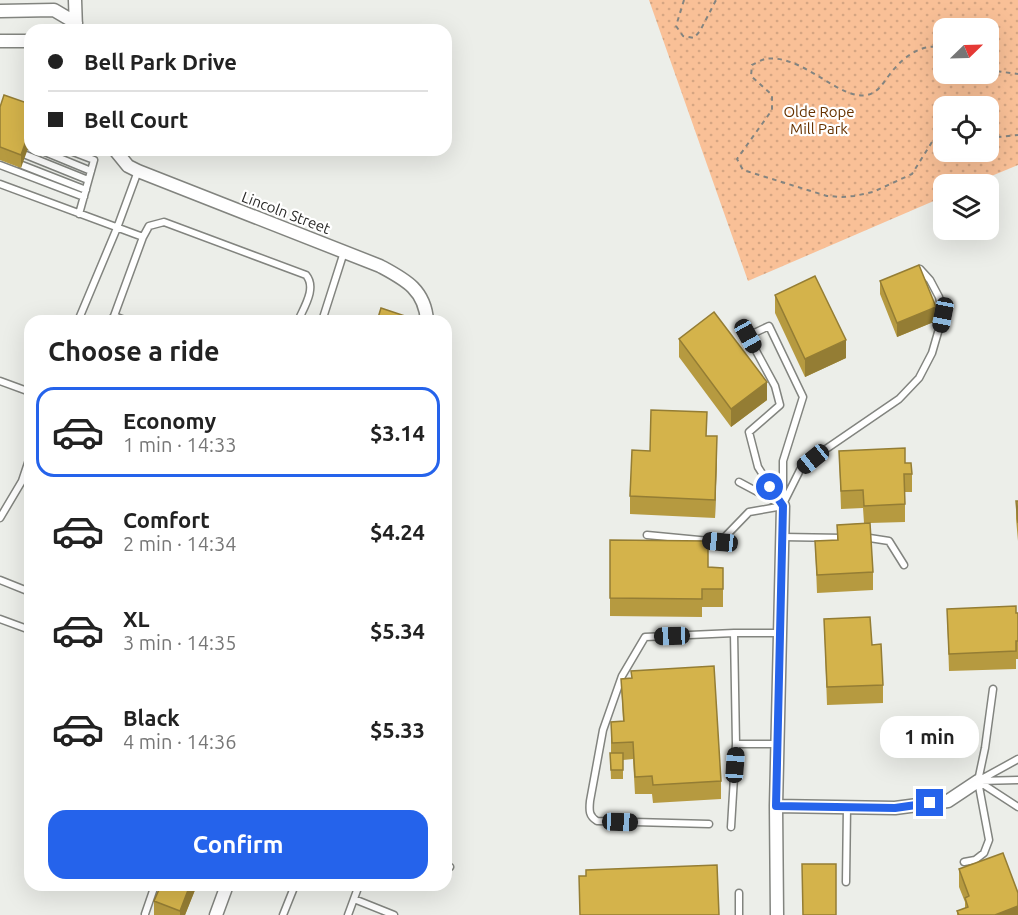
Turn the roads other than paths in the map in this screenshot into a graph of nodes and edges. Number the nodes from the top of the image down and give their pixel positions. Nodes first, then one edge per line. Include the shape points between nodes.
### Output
1 (75, 0) edge
2 (0, 11) edge
3 (70, 24) edge
4 (74, 24) edge
5 (0, 41) edge
6 (24, 41) edge
7 (28, 156) edge
8 (54, 156) edge
9 (88, 156) edge
10 (120, 156) edge
11 (0, 165) edge
12 (22, 165) edge
13 (91, 171) junction
14 (138, 171) junction
15 (88, 180) junction
16 (0, 184) edge
17 (85, 193) junction
18 (79, 214) junction
19 (117, 228) junction
20 (143, 237) junction
21 (344, 252) junction
22 (920, 269) edge
23 (82, 315) edge
24 (114, 315) edge
25 (300, 315) edge
26 (324, 315) edge
27 (426, 315) edge
28 (0, 381) edge
29 (24, 390) edge
30 (24, 475) edge
31 (739, 482) dead end
32 (783, 506) junction
33 (0, 518) edge
34 (647, 535) dead end
35 (782, 537) junction
36 (904, 565) dead end
37 (0, 580) edge
38 (24, 590) edge
39 (0, 618) edge
40 (24, 628) edge
41 (734, 633) junction
42 (780, 633) junction
43 (993, 688) dead end
44 (736, 744) junction
45 (777, 744) junction
46 (1018, 759) edge
47 (1018, 780) edge
48 (978, 781) junction
49 (776, 806) junction
50 (847, 807) junction
51 (1018, 807) edge
52 (709, 824) dead end
53 (731, 827) dead end
54 (964, 862) dead end
55 (846, 882) dead end
56 (152, 891) edge
57 (225, 891) edge
58 (293, 891) edge
59 (357, 891) edge
60 (740, 892) dead end
61 (354, 899) junction
62 (145, 914) edge
63 (216, 915) edge
64 (284, 915) edge
65 (348, 915) edge
66 (394, 915) edge
67 (739, 915) edge
68 (777, 915) edge

1 - 4 street
2 - 3 street via 54,10
5 - 6 street
7 - 15 lane
8 - 13 lane
9 - 13 lane via 94,160
10 - 14 street, Lincoln Street
11 - 17 lane
12 - 17 lane
13 - 15 lane
14 - 19 lane
14 - 21 street, Lincoln Street
15 - 17 lane
16 - 18 lane
17 - 18 lane
18 - 19 lane
19 - 20 lane
19 - 23 lane
20 - 24 lane
20 - 25 lane via 149,226 164,222 306,275 311,288
21 - 26 lane
21 - 27 street, Lincoln Street via 409,282 422,300
22 - 32 lane via 939,297 943,315 919,378 899,399 800,470
28 - 29 lane
30 - 33 lane
31 - 32 lane
32 - 32 lane via 783,461 803,397 769,326 748,336 775,386 780,405 749,432 758,468
32 - 34 lane via 749,512 720,542
32 - 35 street
35 - 36 lane via 865,537 889,541
35 - 42 street
37 - 38 lane
39 - 40 lane
41 - 42 lane
41 - 44 lane
41 - 52 lane via 651,636 641,641 622,676 603,730 590,801 589,812 597,821
42 - 45 street
43 - 48 lane
44 - 45 lane
44 - 53 lane
45 - 49 street
46 - 48 lane
47 - 48 lane
48 - 50 street via 948,801 895,808
48 - 51 lane
48 - 54 lane via 989,840 984,853
49 - 50 street
49 - 68 street
50 - 55 lane
56 - 62 lane
57 - 63 street
58 - 64 lane
59 - 61 lane
60 - 67 lane
61 - 65 lane
61 - 66 lane

